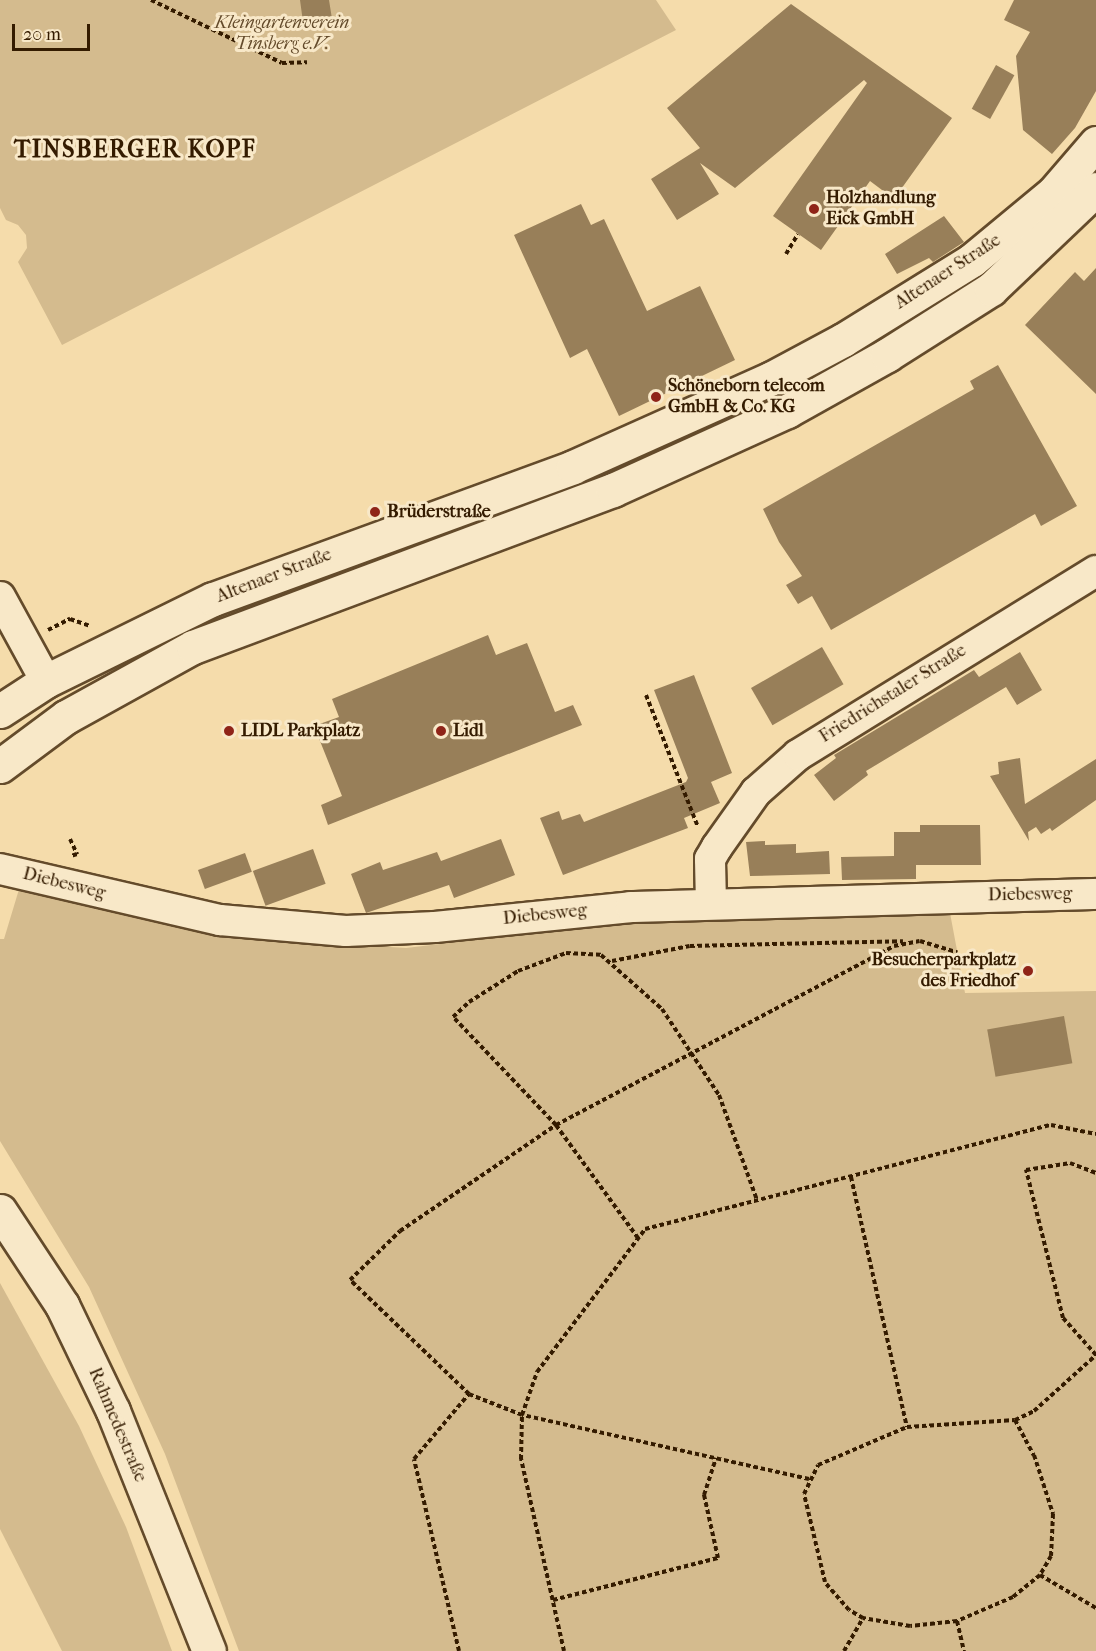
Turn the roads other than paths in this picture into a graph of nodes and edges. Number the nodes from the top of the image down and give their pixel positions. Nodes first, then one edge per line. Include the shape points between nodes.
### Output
1 (1096, 143) edge
2 (1096, 189) edge
3 (843, 340) junction
4 (862, 369) junction
5 (770, 379) junction
6 (787, 411) junction
7 (573, 467) junction
8 (509, 489) junction
9 (587, 500) junction
10 (524, 523) junction
11 (1096, 571) edge
12 (0, 597) edge
13 (46, 681) junction
14 (0, 711) edge
15 (66, 717) junction
16 (0, 766) edge
17 (0, 868) edge
18 (1096, 894) edge
19 (711, 904) junction
20 (0, 1211) edge
21 (210, 1651) edge

1 - 3 main road, Altenaer Straße via 1053,193 1002,237
2 - 4 main road, Altenaer Straße via 991,289
3 - 4 main road
3 - 5 main road, Altenaer Straße
4 - 6 main road, Altenaer Straße
5 - 6 main road
5 - 7 main road, Altenaer Straße
6 - 9 main road, Altenaer Straße
7 - 8 main road, Altenaer Straße
7 - 9 main road
8 - 10 main road
8 - 13 main road, Altenaer Straße via 213,599
9 - 10 main road, Altenaer Straße
10 - 15 main road, Altenaer Straße via 193,647
11 - 19 street, Friedrichstaler Straße via 798,755 756,792 717,848 711,860
12 - 13 street
13 - 14 main road, Altenaer Straße
13 - 15 main road
15 - 16 main road, Altenaer Straße
17 - 19 street, Diebesweg via 220,920 291,929 435,927 557,912
18 - 19 street, Diebesweg
20 - 21 main road, Rahmedestraße via 62,1305 113,1411

